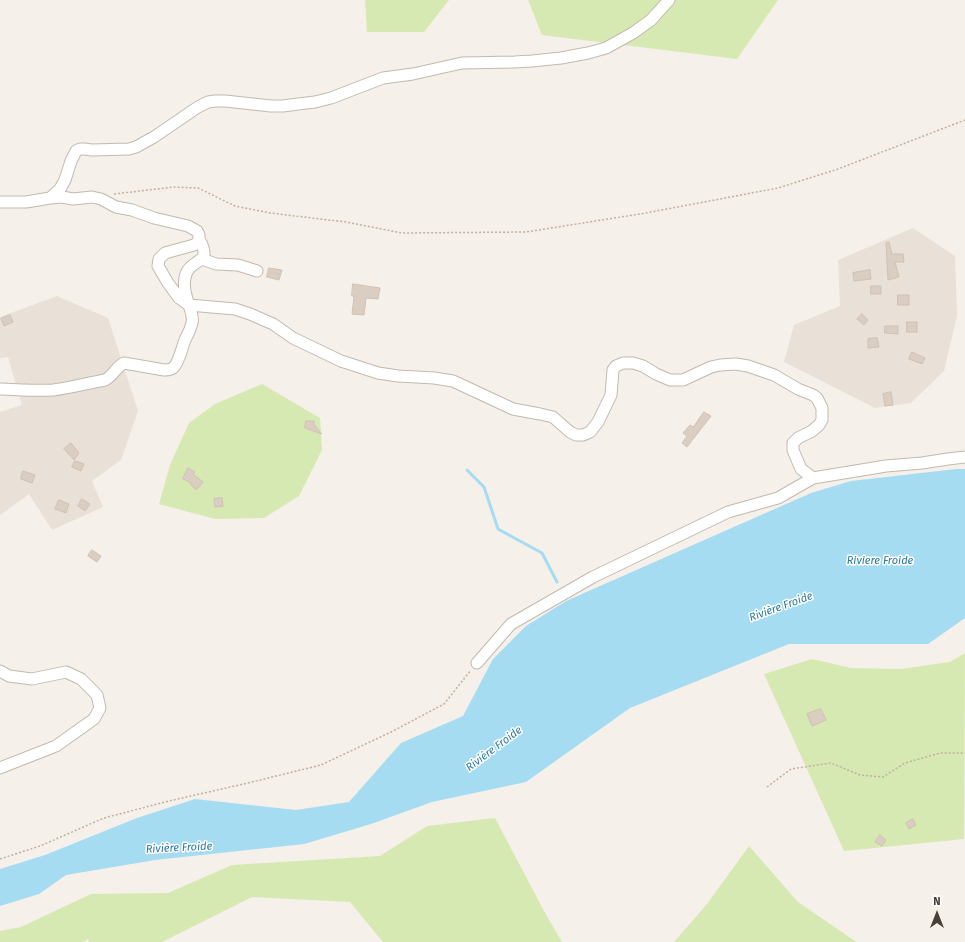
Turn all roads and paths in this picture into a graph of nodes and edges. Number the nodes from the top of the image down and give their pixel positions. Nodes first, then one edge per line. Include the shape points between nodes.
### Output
1 (669, 0) edge
2 (965, 120) edge
3 (113, 194) dead end
4 (50, 198) junction
5 (0, 202) edge
6 (199, 238) junction
7 (202, 259) junction
8 (257, 271) dead end
9 (188, 305) junction
10 (0, 389) edge
11 (965, 457) edge
12 (813, 478) junction
13 (477, 664) joint
14 (0, 671) edge
15 (965, 753) edge
16 (0, 768) edge
17 (767, 787) dead end
18 (0, 859) edge

1 - 4 street via 651,20 633,33 606,48 588,53 532,61 462,63 383,78 331,98 283,106 208,102 136,147 76,151 70,161 65,180
2 - 3 path via 838,169 778,188 526,232 402,233 235,206 198,188
4 - 5 street via 26,202
4 - 6 street via 101,199 116,207 188,226 197,232
6 - 7 street via 205,253
6 - 9 street via 194,245 165,253 159,259 158,266 168,283
7 - 8 street
7 - 9 street via 190,268 185,276 184,286
9 - 10 street via 192,316 191,327 176,364 169,370 124,363 105,380 53,390
9 - 12 street via 250,314 341,361 378,373 453,381 513,409 553,417 576,435 590,432 598,422 611,395 613,370 623,363 643,366 670,380 683,380 720,365 748,366 774,375 813,395 820,403 822,420 812,431 798,438 793,450 801,469
11 - 12 street
12 - 13 street via 778,498 728,512 593,577 511,624
13 - 18 path via 444,704 321,765 248,784 169,800 104,818 40,846
14 - 16 street via 9,676 32,679 66,672 81,679 97,695 100,708 94,719 56,746
15 - 17 path via 940,753 905,763 883,777 860,775 831,763 791,769

